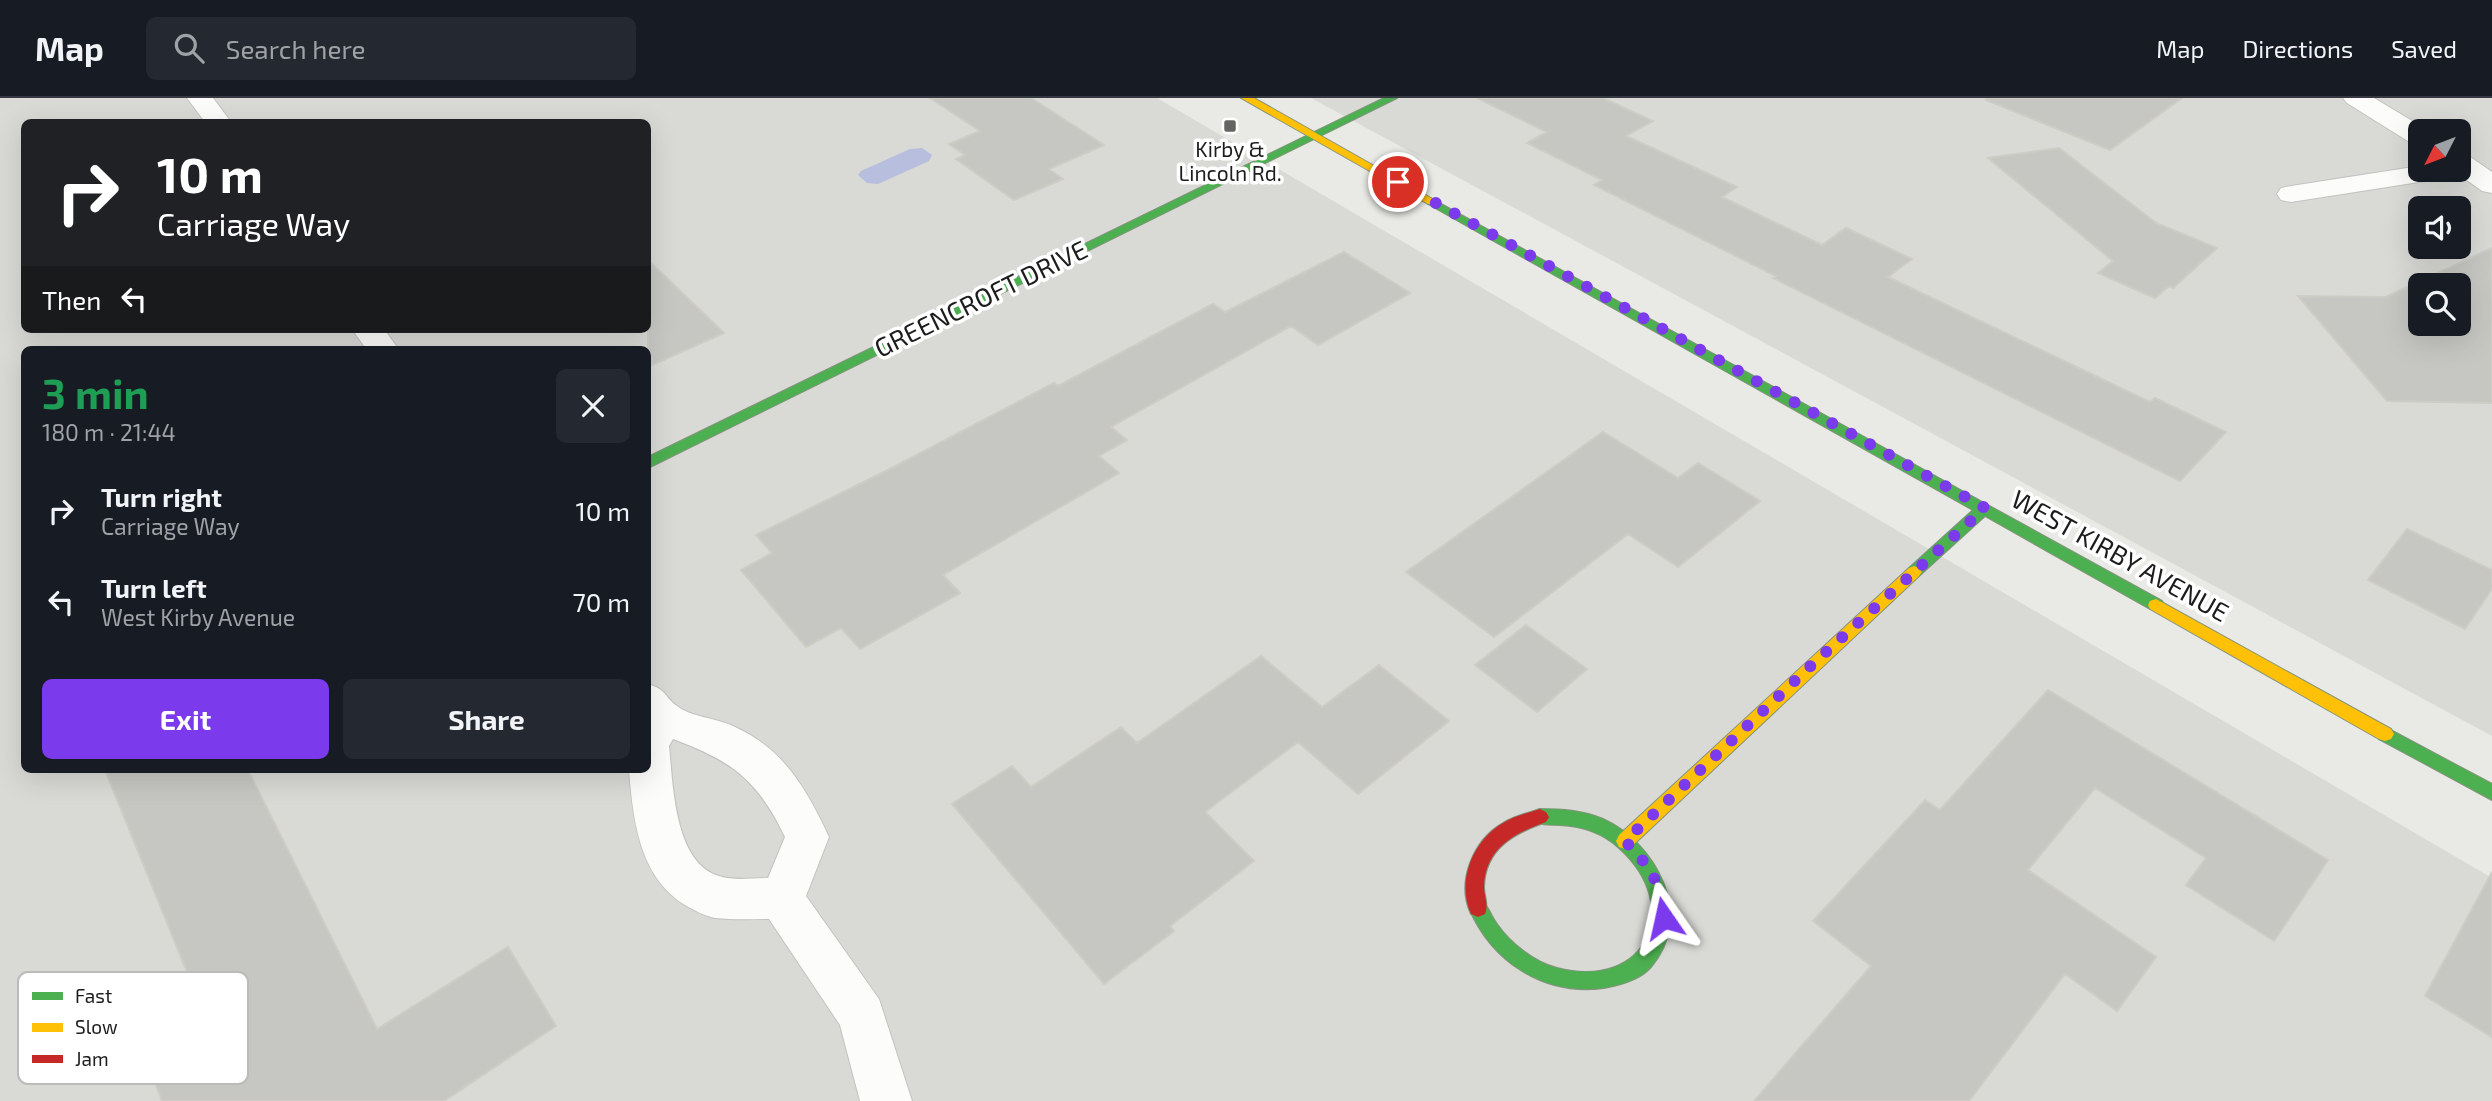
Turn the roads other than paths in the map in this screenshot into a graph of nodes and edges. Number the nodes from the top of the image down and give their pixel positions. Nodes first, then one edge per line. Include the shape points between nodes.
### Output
1 (200, 98) edge
2 (1246, 98) edge
3 (1392, 98) edge
4 (2356, 98) edge
5 (216, 119) edge
6 (2408, 130) edge
7 (1314, 135) junction
8 (2471, 174) edge
9 (2408, 175) edge
10 (2492, 184) edge
11 (2291, 194) dead end
12 (651, 462) edge
13 (1985, 508) junction
14 (654, 709) edge
15 (651, 728) edge
16 (651, 773) edge
17 (2492, 793) edge
18 (1625, 841) junction
19 (782, 899) junction
20 (886, 1101) edge

1 - 5 street
2 - 7 street, WEST KIRBY AVENUE
3 - 7 street, GREENCROFT DRIVE
4 - 6 street
7 - 12 street, GREENCROFT DRIVE
7 - 13 street, WEST KIRBY AVENUE
8 - 10 street
9 - 11 street
13 - 17 street, WEST KIRBY AVENUE
13 - 18 street
14 - 15 street
14 - 19 street via 757,761 787,797 807,837
16 - 19 street via 665,852 684,880 713,897
18 - 18 street via 1599,825 1569,817 1540,817 1514,825 1494,840 1479,861 1474,886 1480,914 1494,939 1517,961 1548,977 1581,983 1613,979 1639,965 1657,945 1664,918 1661,890 1647,864
19 - 20 street via 862,1014

